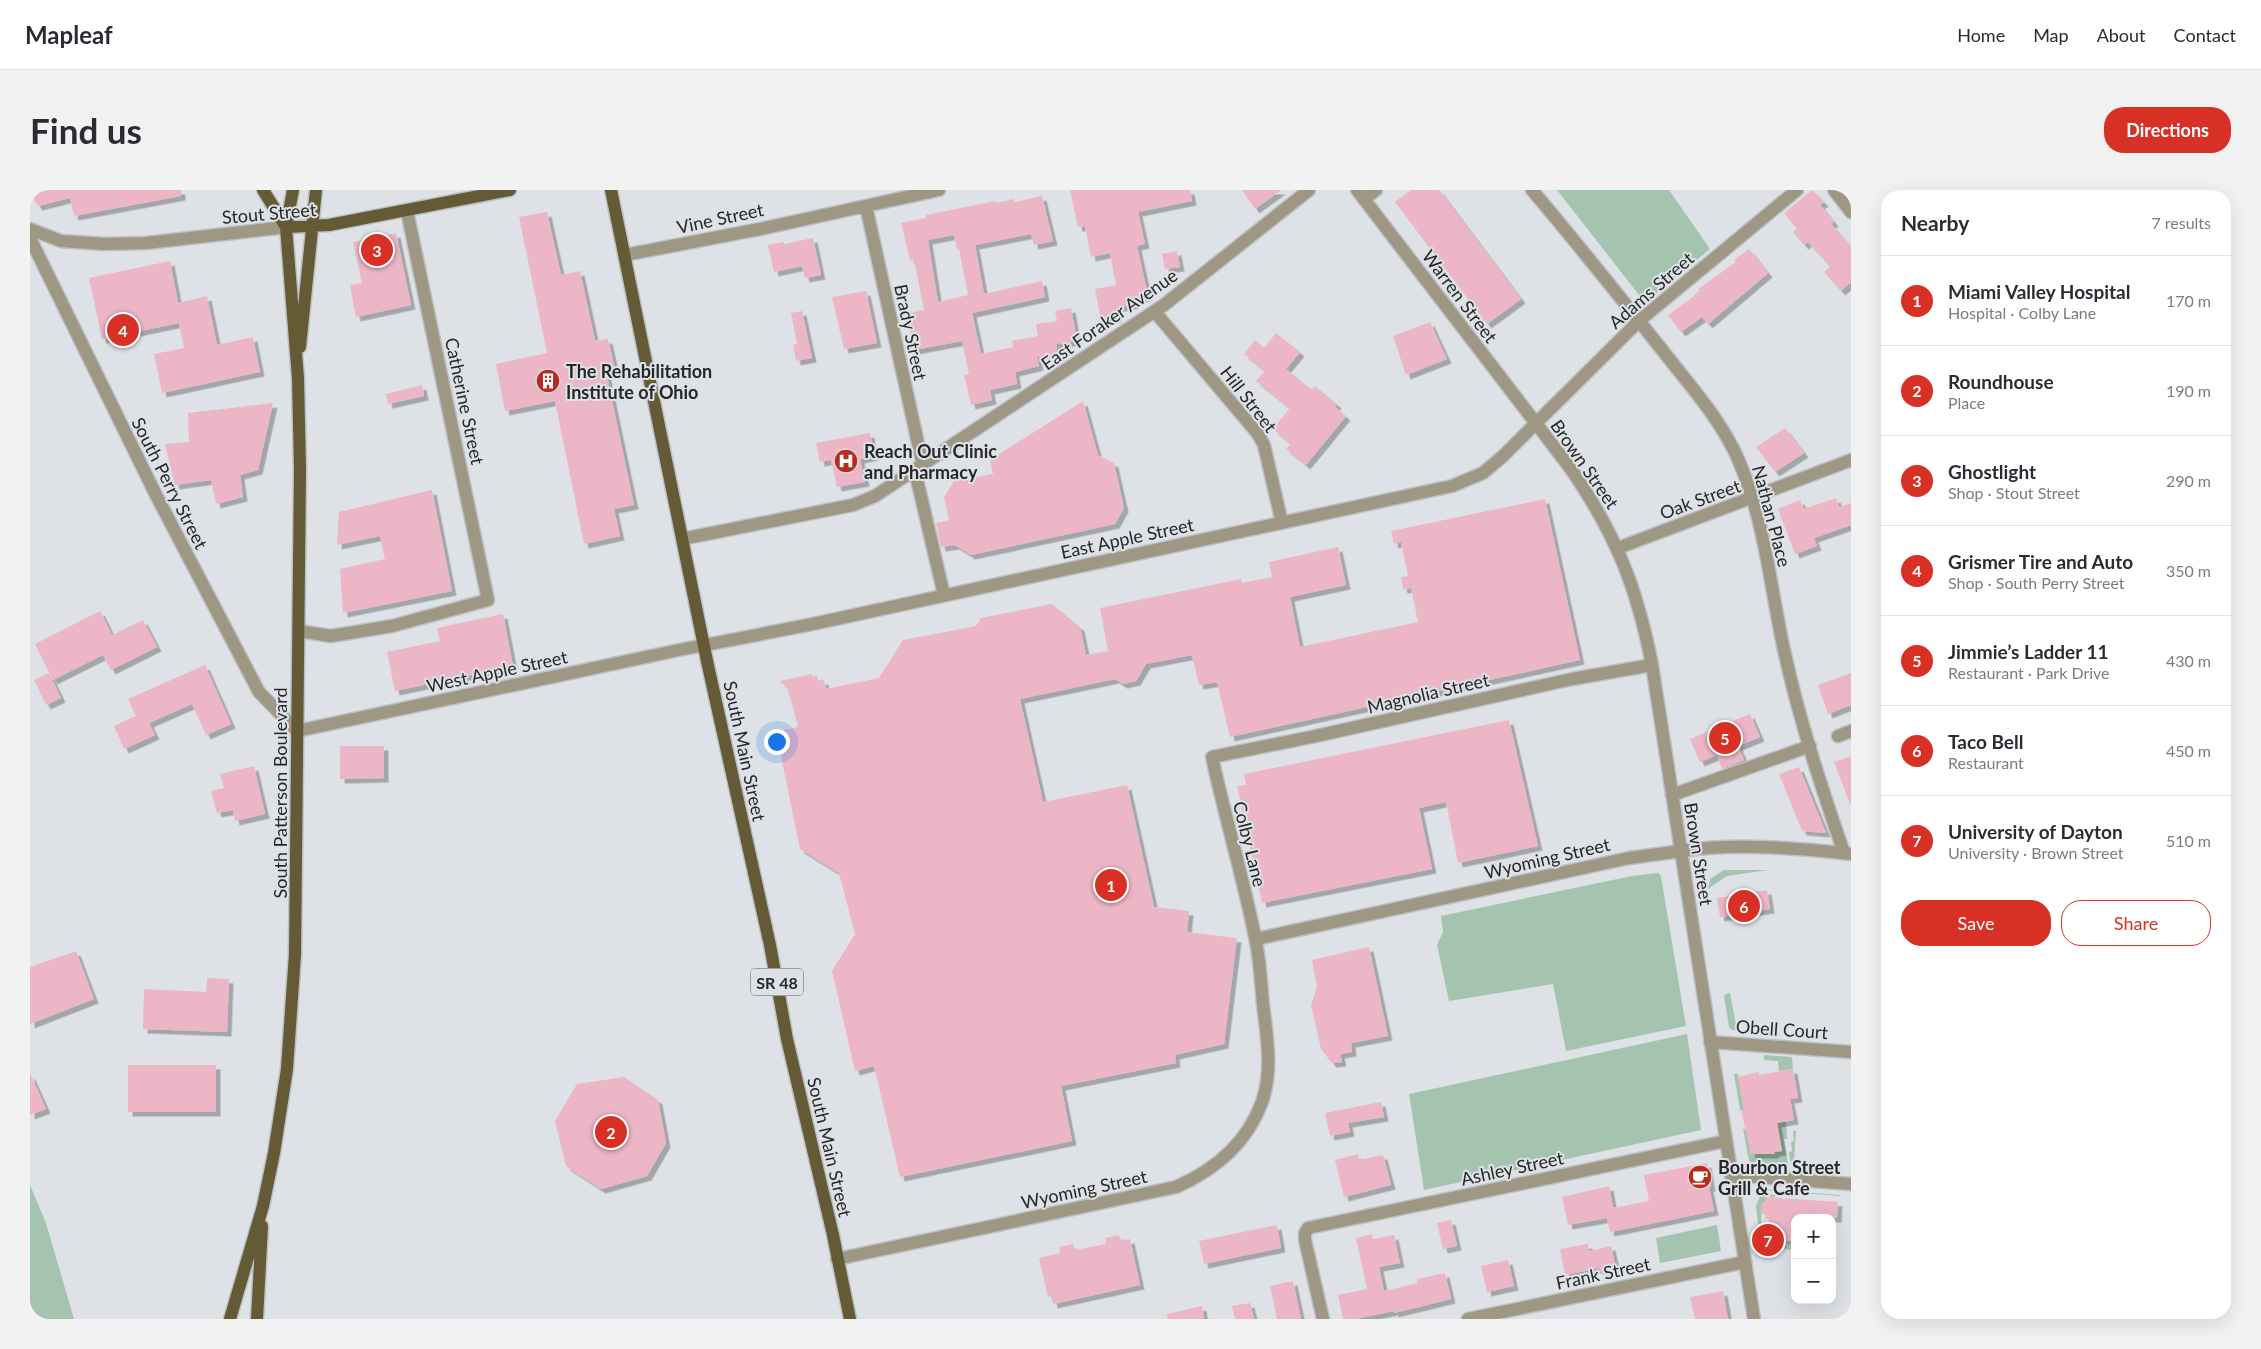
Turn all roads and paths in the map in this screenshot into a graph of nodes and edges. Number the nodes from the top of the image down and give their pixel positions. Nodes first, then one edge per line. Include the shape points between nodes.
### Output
1 (263, 190) edge
2 (293, 190) edge
3 (316, 190) edge
4 (510, 190) edge
5 (611, 190) edge
6 (939, 190) edge
7 (1308, 190) edge
8 (1376, 190) edge
9 (1532, 190) edge
10 (1796, 190) edge
11 (1834, 190) edge
12 (471, 194) edge
13 (1361, 194) edge
14 (866, 206) junction
15 (407, 211) junction
16 (1851, 212) edge
17 (311, 226) junction
18 (286, 227) junction
19 (30, 229) edge
20 (30, 238) edge
21 (625, 255) junction
22 (1155, 312) junction
23 (1640, 320) junction
24 (298, 378) junction
25 (1535, 422) junction
26 (1851, 460) edge
27 (919, 469) junction
28 (1753, 498) junction
29 (1282, 523) junction
30 (682, 539) junction
31 (1618, 548) junction
32 (944, 595) junction
33 (299, 631) junction
34 (704, 645) junction
35 (1652, 665) junction
36 (297, 731) junction
37 (1851, 731) edge
38 (1838, 736) dead end
39 (1810, 746) junction
40 (1212, 757) joint
41 (1672, 795) junction
42 (1681, 851) junction
43 (1847, 853) edge
44 (1256, 940) junction
45 (1710, 1042) junction
46 (1851, 1052) edge
47 (1269, 1062) joint
48 (1726, 1141) junction
49 (1731, 1175) junction
50 (1851, 1184) edge
51 (263, 1206) junction
52 (837, 1258) junction
53 (1745, 1262) junction
54 (230, 1319) edge
55 (257, 1319) edge
56 (850, 1319) edge
57 (1322, 1319) edge
58 (1468, 1319) edge
59 (1754, 1319) edge

1 - 18 main road
2 - 18 main road, South Patterson Boulevard
3 - 17 main road, South Patterson Boulevard
4 - 12 main road, Stout Street
5 - 21 main road, South Main Street / SR 48
6 - 14 street, Vine Street
7 - 22 street, East Foraker Avenue
8 - 13 street
9 - 23 street, Nathan Place
10 - 23 street, Adams Street
11 - 16 street
12 - 15 main road, Stout Street
13 - 25 street, Warren Street
14 - 21 street, Vine Street
14 - 27 street, Brady Street
15 - 17 main road, Stout Street
15 - 33 street, Catherine Street via 488,600 392,626 331,636
17 - 18 main road, Stout Street
17 - 24 main road, South Patterson Boulevard
18 - 19 street, Stout Street via 146,243 104,244 61,241
18 - 24 main road, South Patterson Boulevard
20 - 36 street, South Perry Street via 156,495 259,692
21 - 30 main road, South Main Street / SR 48
22 - 27 street, East Foraker Avenue
22 - 29 street, Hill Street via 1258,434 1264,445
23 - 25 street, Adams Street
23 - 28 street, Nathan Place via 1711,410 1738,459
24 - 33 main road, South Patterson Boulevard
25 - 29 street, East Apple Street via 1483,472 1452,486
25 - 31 street, Brown Street via 1586,492
26 - 28 street, Oak Street
27 - 30 street, East Foraker Avenue via 875,496 853,505
27 - 32 street, Brady Street
28 - 31 street, Oak Street
28 - 39 street, Nathan Place via 1783,648
29 - 32 street, East Apple Street
30 - 34 main road, South Main Street / SR 48
31 - 35 street, Brown Street via 1636,596
32 - 34 street, East Apple Street
33 - 36 main road, South Patterson Boulevard
34 - 36 street, West Apple Street
34 - 52 main road, South Main Street / SR 48
35 - 40 street, Magnolia Street via 1572,679
35 - 41 street, Brown Street
36 - 51 main road, South Patterson Boulevard via 297,909 288,1053 282,1109
37 - 38 street
39 - 41 street
39 - 43 street, Nathan Place
40 - 44 street, Colby Lane
41 - 42 street, Brown Street
42 - 43 street, Wyoming Street via 1780,848
42 - 44 street, Wyoming Street via 1629,858
42 - 45 street, Brown Street
44 - 47 street, Colby Lane
45 - 46 street, Obell Court
45 - 48 street, Brown Street
47 - 52 street, Wyoming Street via 1262,1100 1245,1135 1215,1166 1195,1178 1149,1193
48 - 49 street, Brown Street
48 - 57 street, Ashley Street via 1305,1230
49 - 50 street
49 - 53 street, Brown Street
51 - 54 main road, South Patterson Boulevard
51 - 55 main road, South Patterson Boulevard
52 - 56 main road, South Main Street / SR 48
53 - 58 street, Frank Street
53 - 59 street, Brown Street

